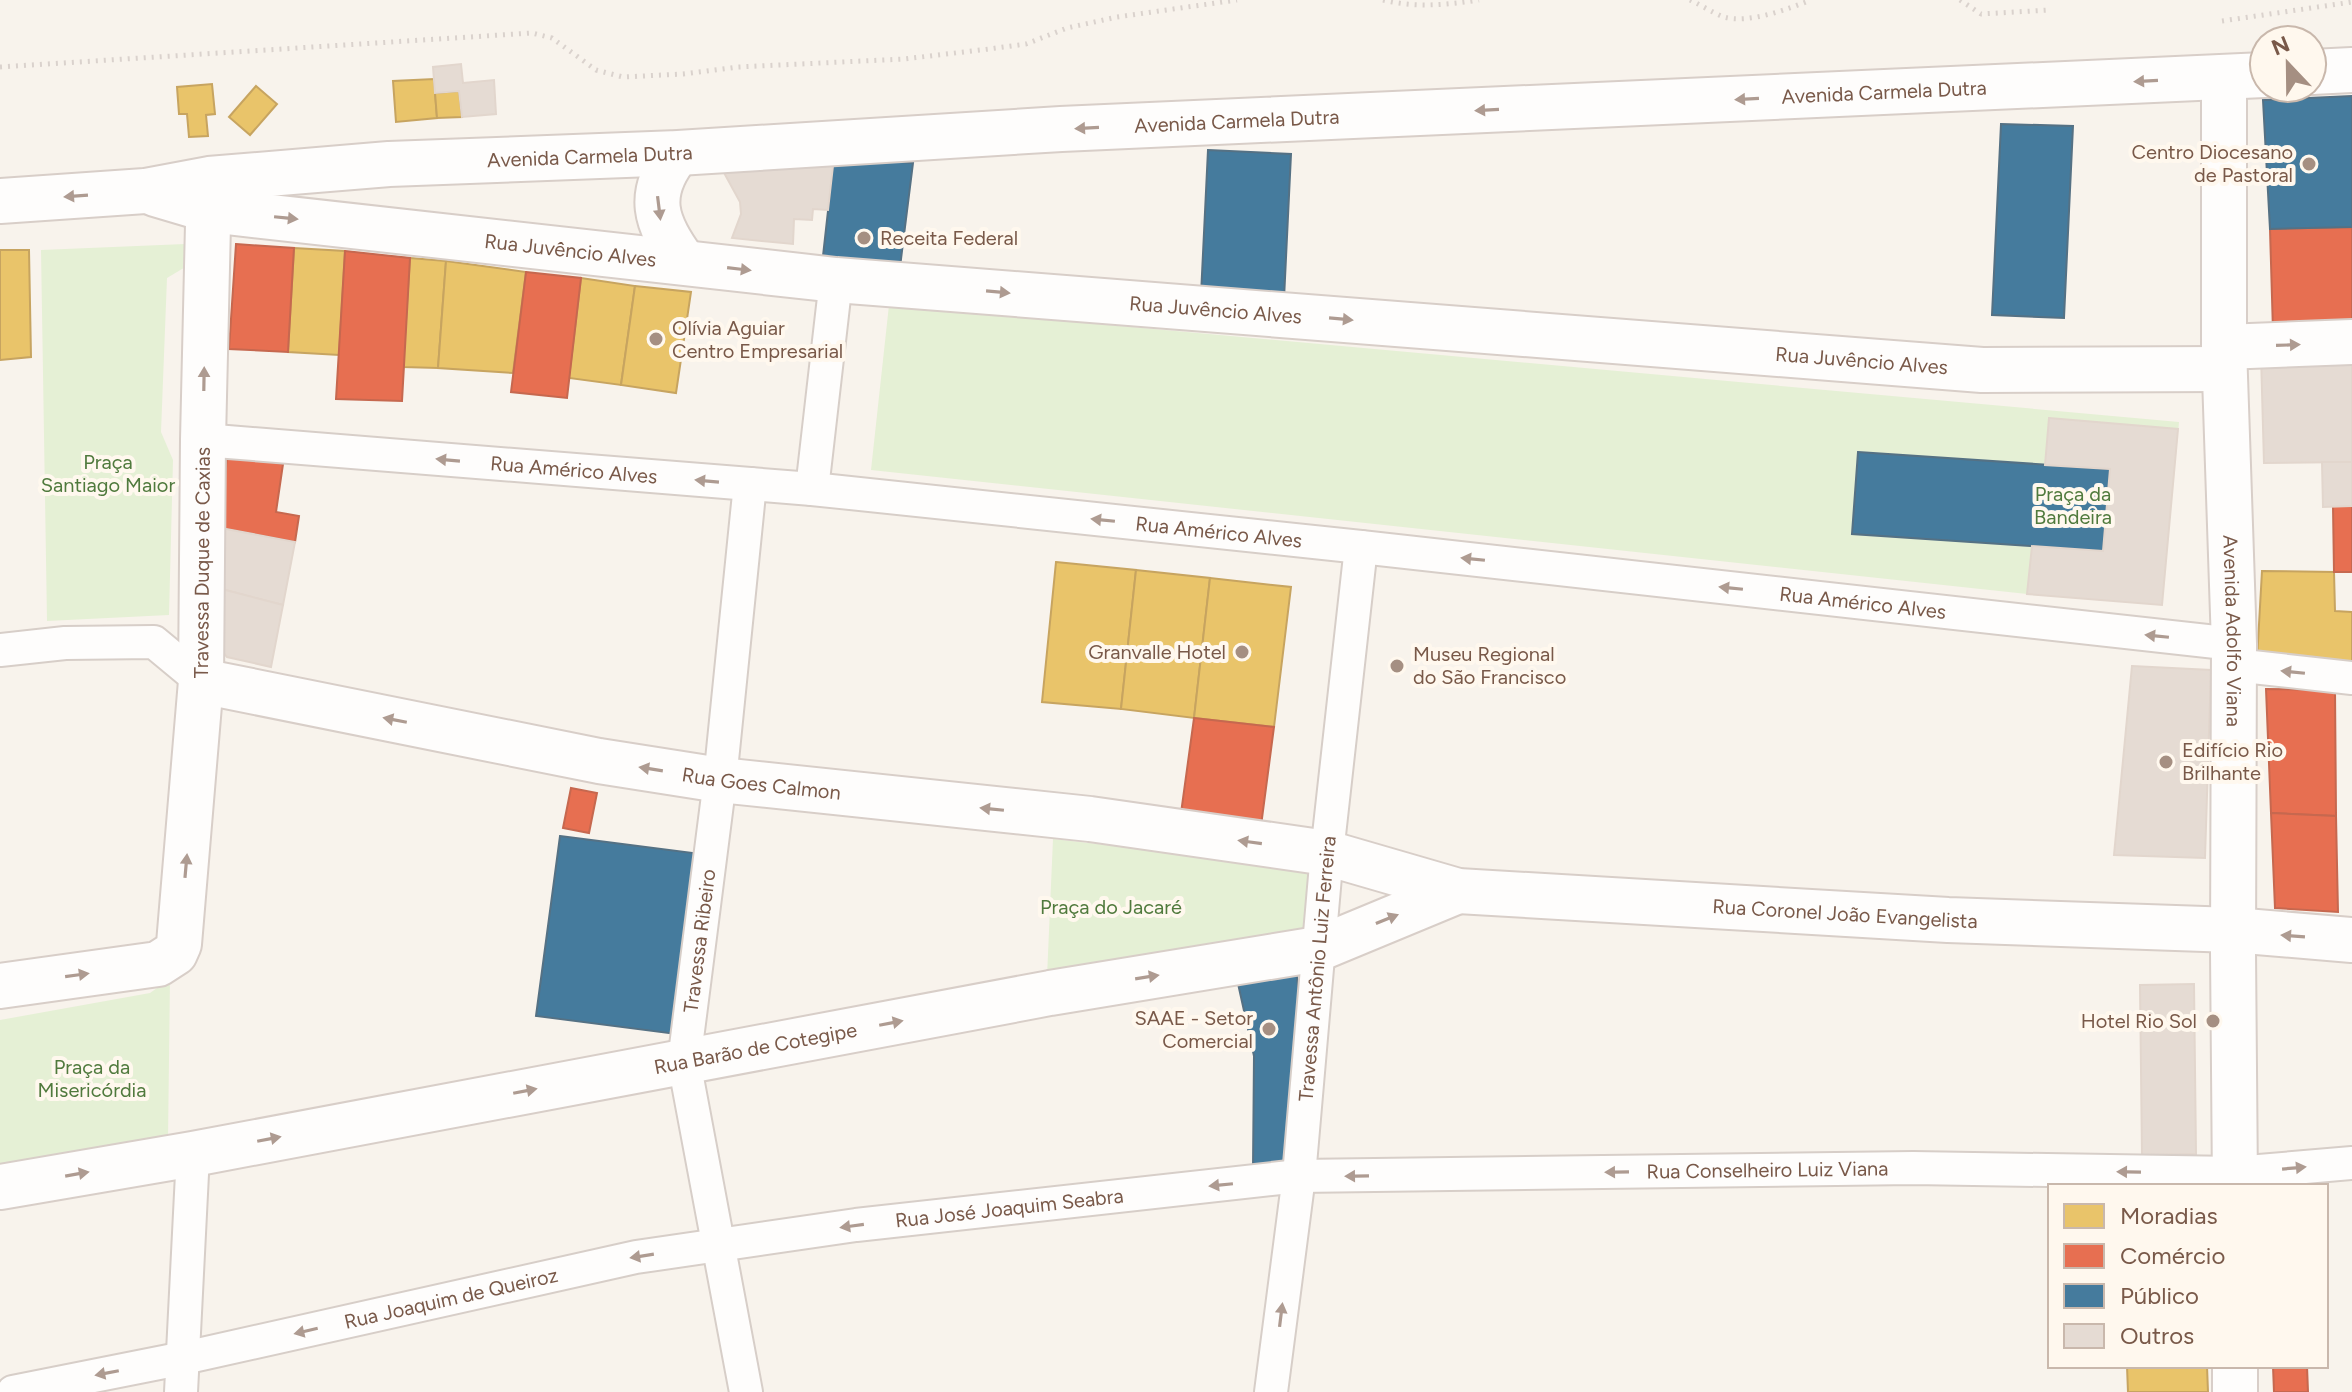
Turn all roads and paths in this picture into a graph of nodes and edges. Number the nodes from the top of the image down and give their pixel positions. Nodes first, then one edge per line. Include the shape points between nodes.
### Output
1 (1237, 0) edge
2 (1383, 0) edge
3 (1479, 0) edge
4 (1690, 0) edge
5 (1811, 0) edge
6 (1960, 0) edge
7 (2352, 2) edge
8 (2049, 10) dead end
9 (2222, 21) dead end
10 (0, 67) edge
11 (2352, 70) edge
12 (2328, 71) edge
13 (2244, 76) edge
14 (678, 153) junction
15 (209, 194) junction
16 (0, 201) edge
17 (684, 262) junction
18 (836, 280) junction
19 (2352, 342) edge
20 (2224, 358) junction
21 (203, 440) junction
22 (750, 484) junction
23 (812, 489) junction
24 (1361, 547) junction
25 (0, 650) edge
26 (2234, 655) junction
27 (2352, 678) edge
28 (201, 681) junction
29 (720, 780) junction
30 (1327, 853) junction
31 (1458, 891) junction
32 (2233, 930) junction
33 (2352, 940) edge
34 (1318, 949) junction
35 (0, 986) edge
36 (684, 1062) junction
37 (193, 1154) junction
38 (2352, 1163) edge
39 (1299, 1176) junction
40 (2235, 1180) edge
41 (0, 1187) edge
42 (719, 1245) junction
43 (184, 1358) junction
44 (2235, 1368) edge
45 (13, 1392) edge
46 (181, 1392) edge
47 (746, 1392) edge
48 (1271, 1392) edge
49 (2235, 1392) edge

1 - 10 path via 1117,17 1026,44 989,49 683,74 623,77 596,70 552,38 532,33
2 - 3 path via 1426,6
4 - 5 path via 1726,17 1745,17
6 - 8 path via 1981,14
7 - 9 path
11 - 12 street
13 -> 14 street, Avenida Carmela Dutra via 1077,128
13 - 20 street, Avenida Adolfo Viana
14 - 15 street, Avenida Carmela Dutra via 389,164
14 -> 17 street via 657,193 662,229
15 -> 16 street via 145,191
15 -> 17 street, Rua Juvêncio Alves
21 -> 15 street, Travessa Duque de Caxias
17 -> 18 street, Rua Juvêncio Alves
18 -> 20 street, Rua Juvêncio Alves via 1982,370
18 - 23 street
20 -> 19 street, Rua Juvêncio Alves
20 - 26 street, Avenida Adolfo Viana
22 -> 21 street, Rua Américo Alves
21 - 28 street, Travessa Duque de Caxias
22 - 23 street, Rua Américo Alves
22 - 29 street, Travessa Ribeiro
24 -> 23 street, Rua Américo Alves
26 -> 24 street, Rua Américo Alves
24 - 30 street, Travessa Antônio Luiz Ferreira
25 - 28 street via 154,642
27 -> 26 street, Rua Américo Alves
26 - 32 street, Avenida Adolfo Viana
29 -> 28 street, Rua Goes Calmon via 599,761
35 -> 28 street, Travessa Duque de Caxias via 158,964 175,953
30 -> 29 street, Rua Goes Calmon via 1090,819
29 - 36 street, Travessa Ribeiro
30 - 31 street, Rua Coronel João Evangelista
30 - 34 street, Travessa Antônio Luiz Ferreira
31 - 32 street, Rua Coronel João Evangelista via 1948,920
34 -> 31 street, Rua Coronel João Evangelista
33 -> 32 street, Rua Coronel João Evangelista
32 - 40 street, Avenida Adolfo Viana
36 -> 34 street, Rua Barão de Cotegipe
34 - 39 street, Travessa Antônio Luiz Ferreira
37 -> 36 street, Rua Barão de Cotegipe
36 - 42 street, Travessa Ribeiro
41 -> 37 street, Rua Barão de Cotegipe
37 - 43 street
40 -> 38 street, Rua Conselheiro Luiz Viana
40 -> 39 street, Rua Conselheiro Luiz Viana via 1913,1168
39 -> 42 street, Rua José Joaquim Seabra
48 -> 39 street, Travessa Antônio Luiz Ferreira
42 -> 43 street, Rua Joaquim de Queiroz via 636,1257
42 - 47 street, Travessa Ribeiro
43 -> 45 street, Rua Joaquim de Queiroz
43 - 46 street
44 - 49 street

